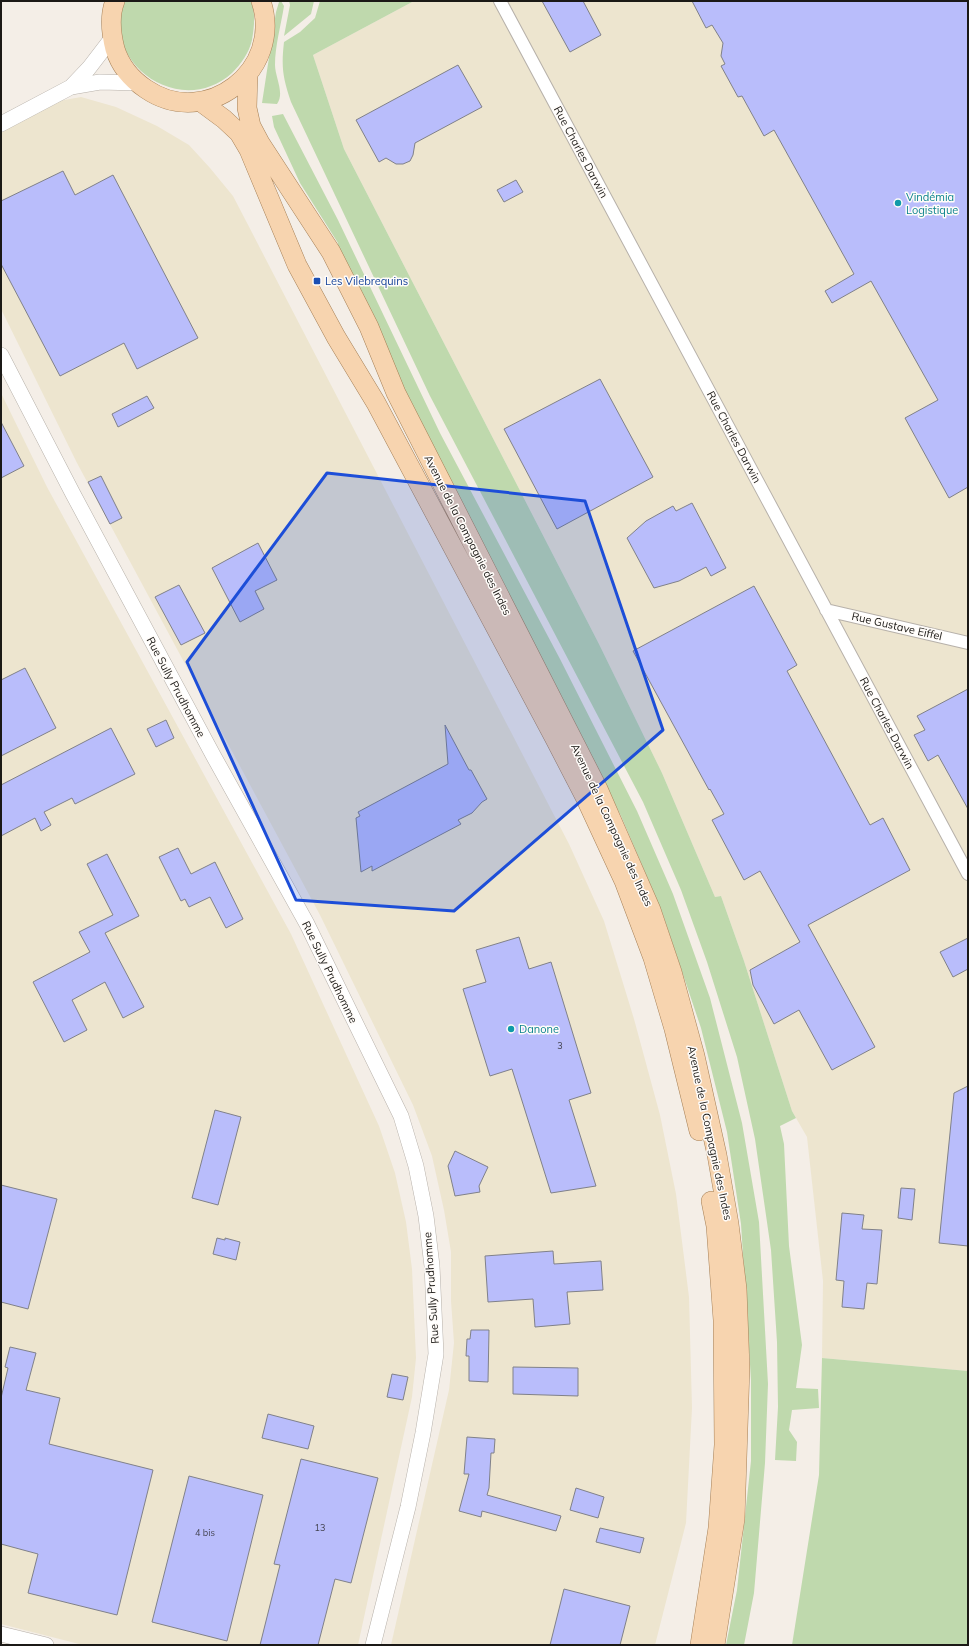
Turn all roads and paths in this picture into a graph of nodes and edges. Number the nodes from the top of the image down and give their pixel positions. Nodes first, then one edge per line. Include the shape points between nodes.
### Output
1 (115, 1) edge
2 (500, 1) edge
3 (265, 3) edge
4 (112, 38) junction
5 (248, 74) junction
6 (138, 84) junction
7 (71, 87) junction
8 (201, 102) junction
9 (1, 124) edge
10 (1, 355) edge
11 (826, 610) junction
12 (968, 643) edge
13 (968, 874) edge
14 (1, 1634) edge
15 (46, 1645) edge
16 (373, 1645) edge
17 (700, 1645) edge
18 (715, 1645) edge

1 - 4 main road via 111,21
2 - 11 street, Rue Charles Darwin
3 - 5 main road via 265,32 260,54
4 - 6 main road via 117,55
4 - 7 street
5 - 8 main road via 235,87
5 - 18 main road, Avenue de la Compagnie des Indes via 246,108 250,126 330,252 369,326 396,393 598,789 651,910 672,972 695,1056 716,1155 729,1224 737,1289 740,1368 735,1519
6 - 7 street via 100,82
6 - 8 main road via 168,100 184,103
7 - 9 street
8 - 17 main road, Avenue de la Compagnie des Indes via 239,133 249,150 297,265 376,403 586,799 624,882 653,958 674,1029 701,1142 716,1226 723,1320 724,1444 718,1528
10 - 16 street, Rue Sully Prudhomme via 213,755 307,924 401,1116 416,1166 432,1266 436,1354 408,1507
11 - 12 street, Rue Gustave Eiffel
11 - 13 street, Rue Charles Darwin
14 - 15 street

